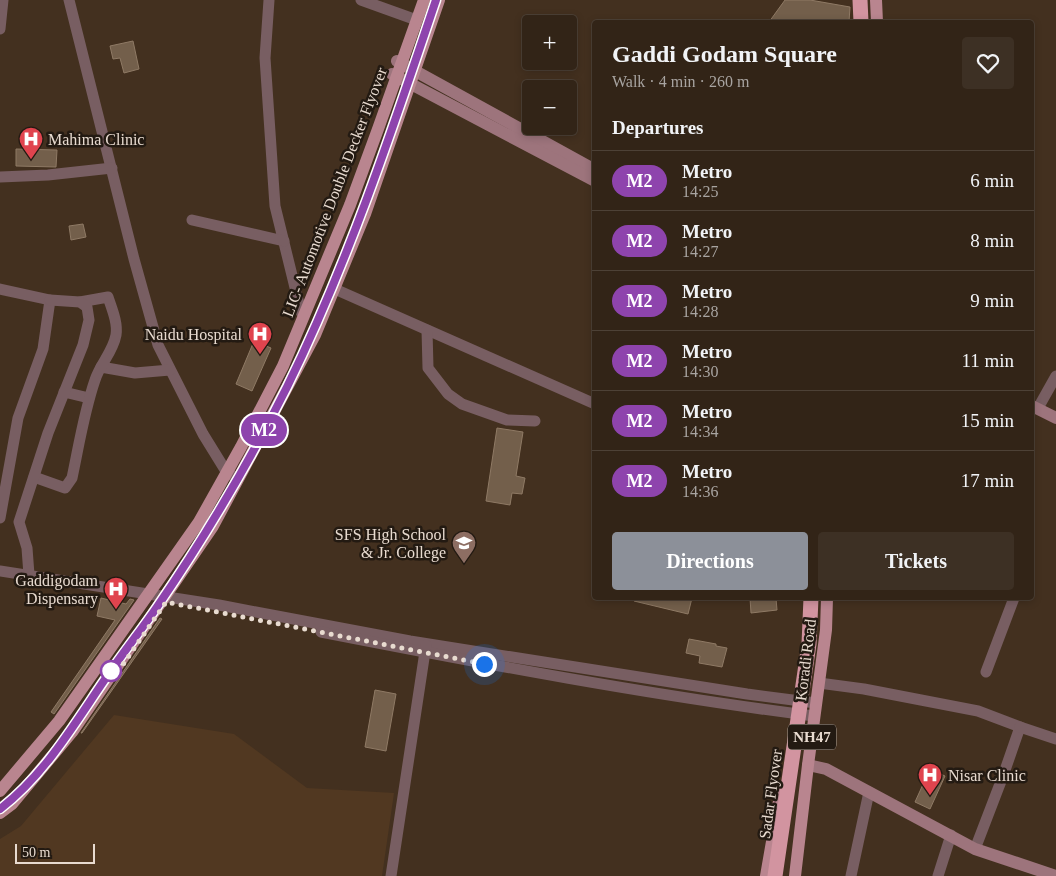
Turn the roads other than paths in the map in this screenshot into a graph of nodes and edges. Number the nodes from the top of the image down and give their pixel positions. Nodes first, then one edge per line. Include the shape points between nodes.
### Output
1 (3, 0) edge
2 (69, 0) edge
3 (270, 0) edge
4 (361, 0) edge
5 (418, 0) edge
6 (424, 0) edge
7 (440, 0) edge
8 (444, 0) edge
9 (854, 0) edge
10 (860, 0) edge
11 (868, 0) edge
12 (876, 0) edge
13 (881, 0) edge
14 (411, 18) junction
15 (854, 20) edge
16 (862, 20) edge
17 (869, 20) edge
18 (877, 20) edge
19 (877, 20) edge
20 (0, 29) edge
21 (397, 61) junction
22 (419, 73) junction
23 (392, 74) junction
24 (415, 86) junction
25 (112, 168) junction
26 (592, 168) edge
27 (0, 177) edge
28 (592, 179) edge
29 (192, 220) dead end
30 (284, 241) junction
31 (0, 289) edge
32 (337, 290) junction
33 (50, 300) junction
34 (80, 302) junction
35 (301, 312) junction
36 (427, 330) junction
37 (101, 368) junction
38 (170, 370) junction
39 (1056, 376) edge
40 (64, 392) junction
41 (89, 398) junction
42 (592, 403) edge
43 (1034, 406) edge
44 (1056, 418) edge
45 (535, 421) dead end
46 (224, 468) junction
47 (34, 477) junction
48 (241, 483) junction
49 (0, 518) edge
50 (0, 571) edge
51 (29, 575) junction
52 (140, 594) junction
53 (168, 599) junction
54 (805, 600) edge
55 (811, 600) edge
56 (817, 600) edge
57 (827, 600) edge
58 (1013, 600) edge
59 (426, 648) junction
60 (986, 672) dead end
61 (819, 683) junction
62 (794, 699) junction
63 (816, 703) junction
64 (792, 714) junction
65 (814, 716) junction
66 (1020, 727) junction
67 (1056, 739) edge
68 (808, 766) junction
69 (0, 784) edge
70 (0, 791) edge
71 (869, 792) junction
72 (0, 815) edge
73 (950, 836) junction
74 (975, 849) junction
75 (391, 876) edge
76 (766, 876) edge
77 (775, 876) edge
78 (783, 876) edge
79 (795, 876) edge
80 (851, 876) edge
81 (938, 876) edge
82 (1056, 876) edge

1 - 20 street
2 - 25 street
3 - 30 street via 265,58 275,206
4 - 14 street
5 - 14 main road
6 - 70 main road, LIC- Automotive Double Decker Flyover, bridge via 346,214 282,366 240,447 199,522 59,721
7 - 72 main road, LIC- Automotive Double Decker Flyover, bridge via 365,214 315,335 218,518 72,732
8 - 22 main road
9 - 15 main road
10 - 16 highway
11 - 17 highway
12 - 18 main road
13 - 19 main road
14 - 21 main road
21 - 22 main road
21 - 23 main road
22 - 24 main road
22 - 26 main road
23 - 24 main road
23 - 35 main road via 348,200
24 - 28 main road
24 - 32 main road via 372,208
25 - 27 street
25 - 38 street via 158,345
29 - 30 street
30 - 35 street
31 - 33 street
32 - 36 street
32 - 48 main road via 298,380
33 - 34 street
33 - 49 street via 42,349 18,418
34 - 37 street via 108,298 116,337
34 - 40 street via 86,306 89,320
35 - 46 main road via 278,367
36 - 42 street
36 - 45 street via 428,368 448,394 462,404 507,420
37 - 38 street via 135,373
37 - 41 street
38 - 46 street
39 - 43 street
40 - 41 street
40 - 47 street
41 - 47 street via 69,485 65,488
43 - 44 main road
46 - 48 street
46 - 52 main road via 195,522
47 - 51 street via 19,522 27,548
48 - 53 main road via 213,534
50 - 51 street
51 - 52 street
52 - 53 street
52 - 69 main road via 53,721
53 - 59 street
53 - 72 main road via 76,733 16,805
54 - 62 main road, NH47 via 801,660
55 - 77 highway, Sadar Flyover, bridge via 809,644
56 - 78 highway, Sadar Flyover via 815,650
57 - 61 main road, Koradi Road / NH47
58 - 60 street
59 - 62 street
59 - 64 street via 503,668
59 - 75 street
61 - 63 main road, Koradi Road / NH47
61 - 66 street via 978,711
62 - 63 street
62 - 64 main road, NH47
63 - 65 main road, Koradi Road / NH47
64 - 65 street
64 - 76 main road, NH47
65 - 68 main road, Koradi Road / NH47
66 - 67 street
66 - 74 street
68 - 71 main road via 826,769
68 - 79 main road, Koradi Road / NH47
71 - 73 main road
71 - 80 street
73 - 74 main road
73 - 81 street
74 - 82 main road

